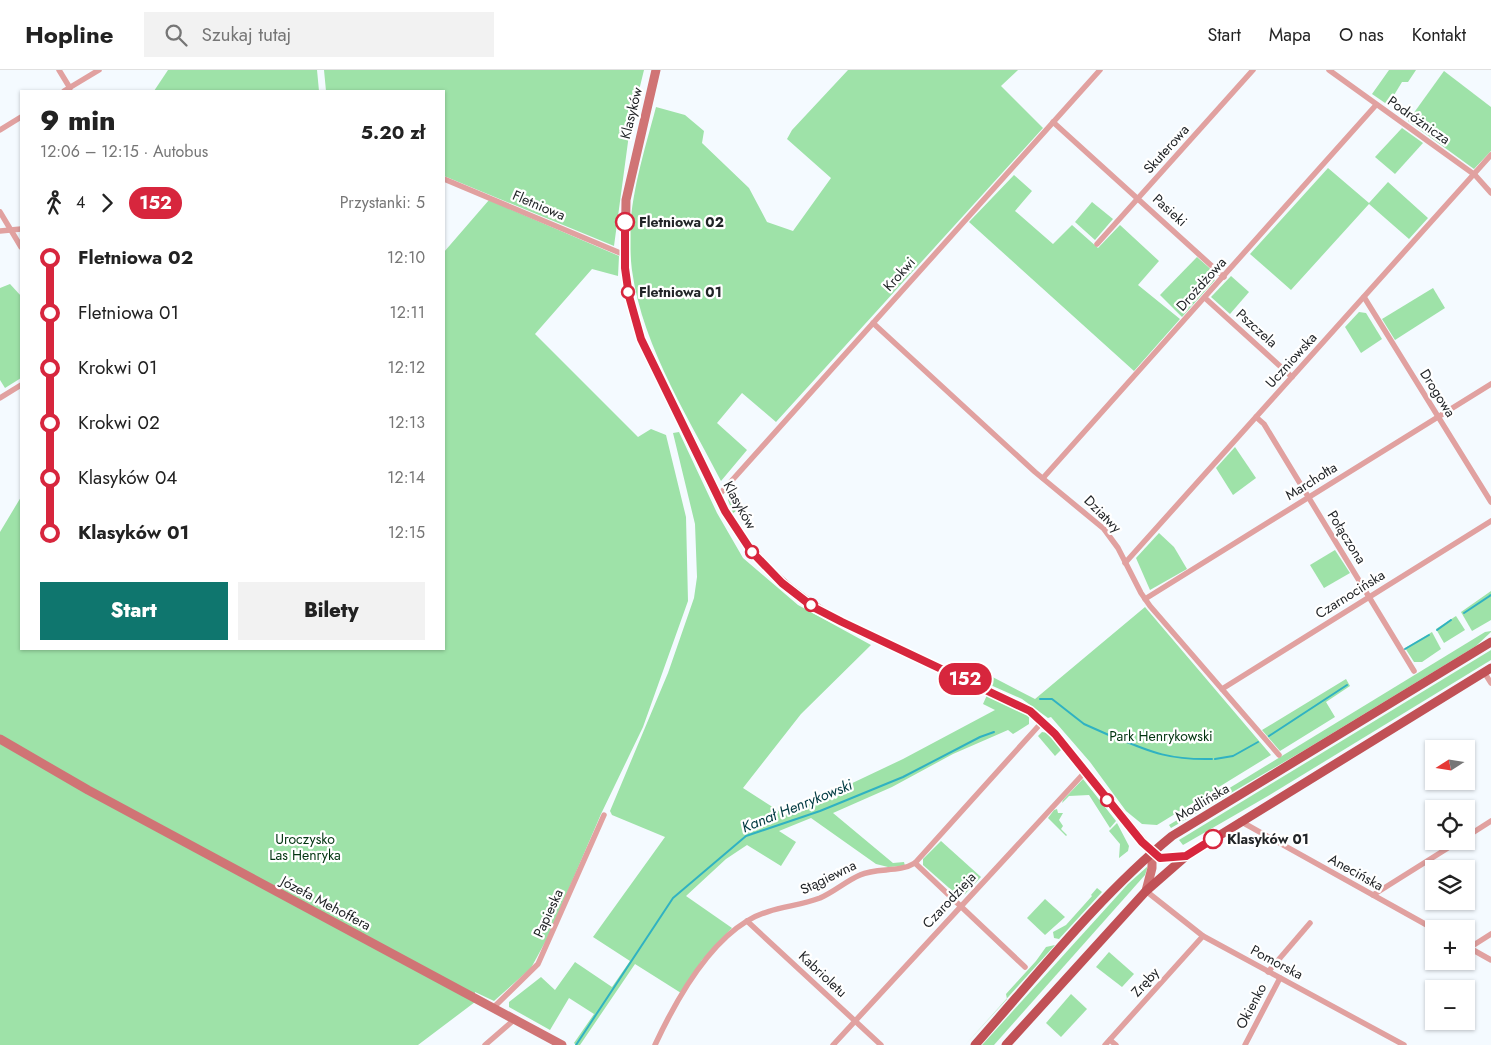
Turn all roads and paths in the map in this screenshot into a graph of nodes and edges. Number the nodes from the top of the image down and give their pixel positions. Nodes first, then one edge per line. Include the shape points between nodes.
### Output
1 (59, 70) edge
2 (99, 70) edge
3 (656, 70) edge
4 (1100, 70) edge
5 (1253, 70) edge
6 (1329, 70) edge
7 (67, 90) edge
8 (1376, 104) junction
9 (20, 118) edge
10 (1053, 122) junction
11 (0, 130) edge
12 (1491, 155) edge
13 (1475, 174) junction
14 (445, 179) edge
15 (1491, 193) edge
16 (1138, 198) junction
17 (0, 212) edge
18 (20, 229) edge
19 (11, 230) junction
20 (0, 232) edge
21 (1097, 244) dead end
22 (20, 245) edge
23 (625, 255) junction
24 (1224, 277) junction
25 (1205, 298) junction
26 (1364, 298) junction
27 (873, 323) junction
28 (1292, 377) junction
29 (1491, 384) edge
30 (20, 386) edge
31 (0, 398) edge
32 (1438, 416) junction
33 (1256, 417) junction
34 (1043, 478) junction
35 (718, 496) junction
36 (1308, 498) junction
37 (1491, 502) edge
38 (1491, 522) edge
39 (1125, 563) junction
40 (1369, 597) junction
41 (1145, 599) junction
42 (1491, 642) edge
43 (1488, 670) edge
44 (1414, 672) dead end
45 (1491, 683) edge
46 (1222, 689) junction
47 (1042, 721) junction
48 (0, 739) edge
49 (1279, 755) dead end
50 (1085, 772) junction
51 (604, 815) dead end
52 (1240, 821) junction
53 (1491, 821) edge
54 (1475, 831) edge
55 (1445, 850) edge
56 (1152, 853) junction
57 (1186, 856) junction
58 (915, 863) junction
59 (1146, 891) junction
60 (1373, 895) junction
61 (960, 906) junction
62 (747, 921) junction
63 (1310, 923) dead end
64 (1425, 924) edge
65 (1491, 934) edge
66 (1203, 936) junction
67 (1475, 943) edge
68 (1475, 951) edge
69 (1491, 960) edge
70 (1025, 968) dead end
71 (1268, 972) junction
72 (1280, 978) junction
73 (494, 1007) junction
74 (516, 1019) junction
75 (855, 1021) junction
76 (1110, 1040) junction
77 (485, 1045) edge
78 (562, 1045) edge
79 (655, 1045) edge
80 (833, 1045) edge
81 (881, 1045) edge
82 (976, 1045) edge
83 (1006, 1045) edge
84 (1105, 1045) edge
85 (1116, 1045) edge
86 (1245, 1045) edge
87 (1404, 1045) edge

1 - 7 street
2 - 7 street
3 - 23 street, Klasyków via 628,185
4 - 10 street, Krokwi
5 - 16 street, Skuterowa
6 - 8 street, Podróżnicza
8 - 13 street, Podróżnicza
8 - 24 street, Drożdżowa
9 - 11 street
10 - 16 street, Pasieki
10 - 27 street, Krokwi
12 - 13 street, Uczniowska
13 - 15 street, Podróżnicza
13 - 26 street, Uczniowska
14 - 23 street, Fletniowa
16 - 21 street, Skuterowa
16 - 24 street, Pasieki
17 - 19 street
18 - 19 street
19 - 20 street
19 - 22 street
23 - 35 street, Klasyków via 629,296 641,339
24 - 25 street, Drożdżowa
25 - 28 street, Pszczela
25 - 34 street, Drożdżowa
26 - 28 street, Uczniowska
26 - 32 street, Drogowa
27 - 34 street, Dziatwy
27 - 35 street, Krokwi
28 - 33 street, Uczniowska
29 - 32 street, Marchołta
30 - 31 street
32 - 36 street, Marchołta
32 - 37 street, Drogowa
33 - 36 street, Połączona via 1264,424
33 - 39 street, Uczniowska
34 - 39 street, Dziatwy via 1104,529
35 - 47 street, Klasyków via 752,552 801,598 842,622 1017,704
36 - 40 street, Połączona
36 - 41 street, Marchołta
38 - 40 street, Czarnocińska
39 - 41 street, Dziatwy
40 - 44 street, Połączona
40 - 46 street, Czarnocińska
41 - 46 street, Dziatwy
42 - 56 main road, Modlińska via 1172,836
43 - 45 street
43 - 52 main road
46 - 49 street, Dziatwy
47 - 50 street, Klasyków
47 - 58 street
48 - 73 street, Józefa Mehoffera via 107,801
50 - 56 street, Klasyków
50 - 61 street, Czarodzieja
51 - 73 street, Papieska via 538,964
52 - 57 main road
52 - 60 street, Anecińska
53 - 54 street
55 - 60 street
56 - 57 street via 1160,858
56 - 59 street
56 - 82 main road, Modlińska via 1066,942
57 - 59 main road
58 - 61 street
58 - 62 street, Stągiewna via 905,868 859,875 820,898 783,907
59 - 66 street, Pomorska
59 - 83 main road
60 - 64 street, Anecińska
61 - 70 street
61 - 75 street, Czarodzieja
62 - 75 street, Kabrioletu
62 - 79 street, Stągiewna via 721,943 697,971
63 - 71 street
65 - 67 street
66 - 71 street, Pomorska
66 - 76 street, Zręby
68 - 69 street
71 - 72 street, Pomorska
72 - 86 street, Okienko
72 - 87 street, Pomorska
73 - 74 street, Józefa Mehoffera
74 - 77 street
74 - 78 street, Józefa Mehoffera
75 - 80 street, Czarodzieja
75 - 81 street, Kabrioletu
76 - 84 street, Zręby
76 - 85 street

